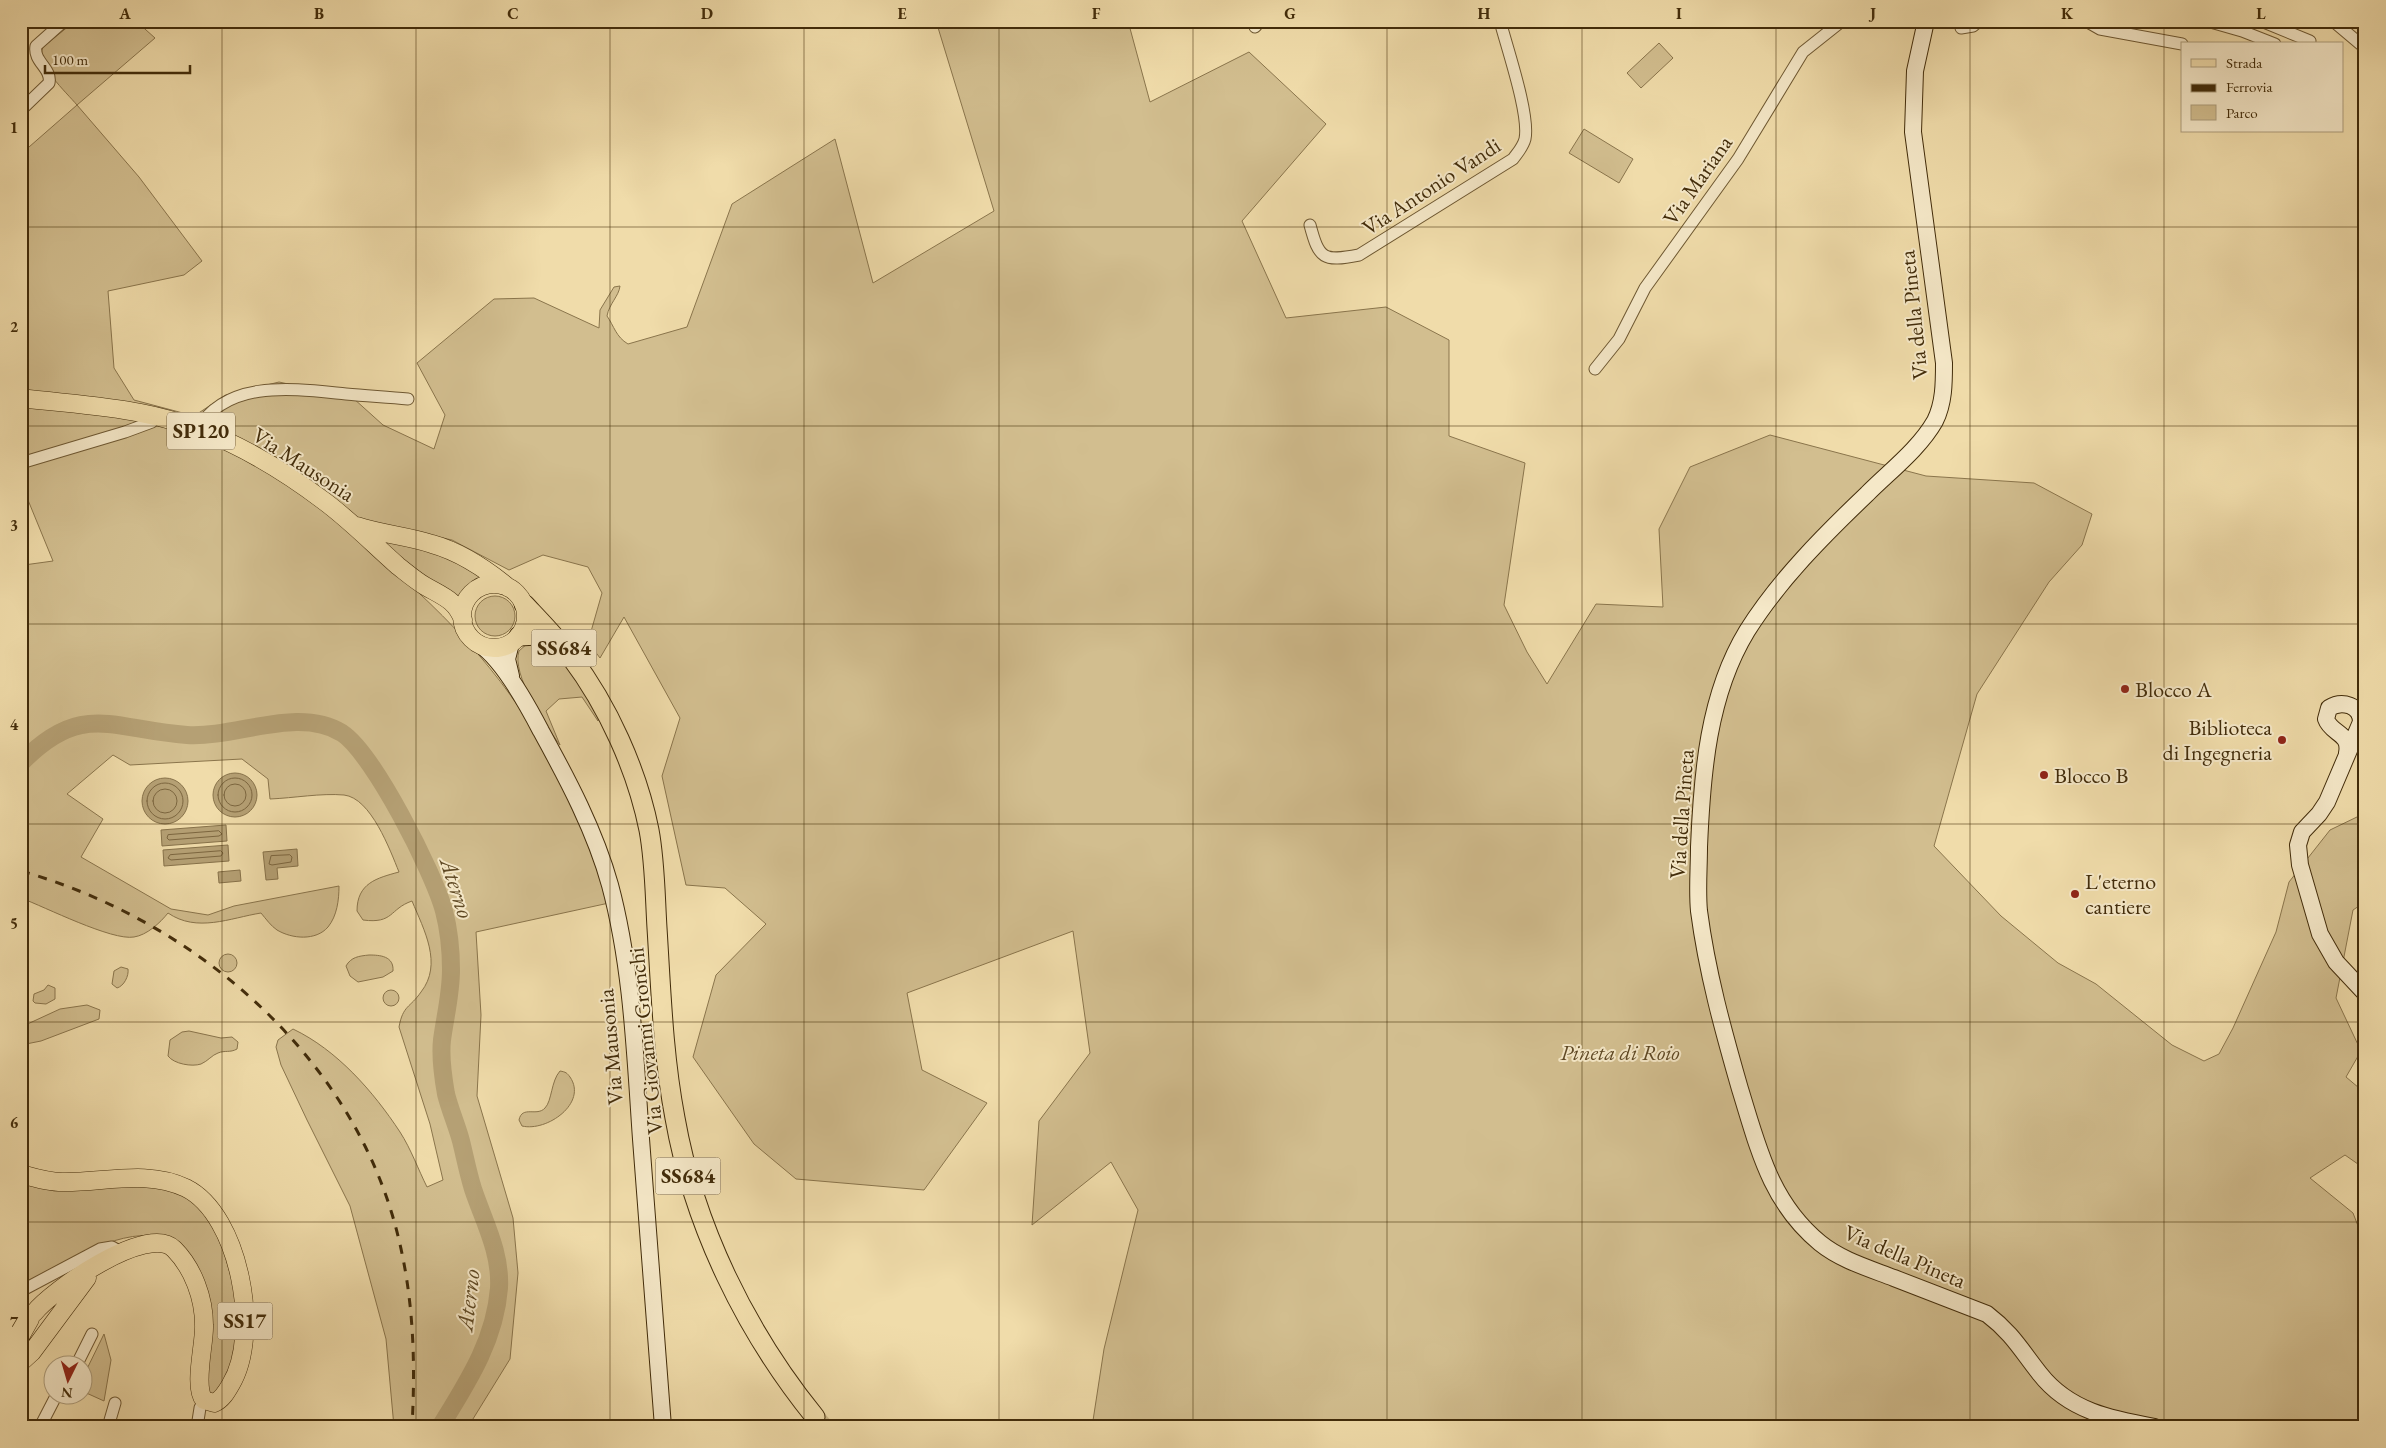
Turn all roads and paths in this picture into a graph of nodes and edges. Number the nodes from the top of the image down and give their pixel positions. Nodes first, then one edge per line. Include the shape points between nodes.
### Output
1 (64, 21) edge
2 (1500, 21) edge
3 (1842, 21) edge
4 (1926, 21) edge
5 (1936, 21) edge
6 (1979, 21) edge
7 (2086, 21) edge
8 (2207, 21) edge
9 (2261, 21) edge
10 (2333, 21) edge
11 (1960, 28) dead end
12 (2288, 38) edge
13 (2310, 41) dead end
14 (2270, 42) edge
15 (2181, 44) edge
16 (2365, 48) edge
17 (1919, 51) junction
18 (21, 110) edge
19 (1310, 225) dead end
20 (1595, 370) dead end
21 (21, 398) edge
22 (408, 398) dead end
23 (156, 416) junction
24 (197, 430) junction
25 (21, 462) edge
26 (356, 526) junction
27 (519, 598) junction
28 (463, 620) junction
29 (515, 640) junction
30 (480, 644) junction
31 (514, 685) junction
32 (596, 697) junction
33 (2358, 730) junction
34 (2338, 732) junction
35 (2347, 753) junction
36 (2365, 993) edge
37 (21, 1174) edge
38 (121, 1252) junction
39 (103, 1263) junction
40 (21, 1291) edge
41 (21, 1334) edge
42 (92, 1334) dead end
43 (81, 1356) edge
44 (22, 1361) edge
45 (204, 1400) junction
46 (115, 1403) dead end
47 (51, 1406) edge
48 (815, 1417) tunnel mouth
49 (40, 1427) edge
50 (108, 1427) edge
51 (197, 1427) edge
52 (663, 1427) edge
53 (2154, 1427) edge

1 - 18 street via 36,46 36,55 49,74 50,83
2 - 19 street, Via Antonio Vandi via 1525,116 1525,139 1513,158 1359,255 1326,257 1315,244
3 - 20 street, Via Mariana via 1803,52 1738,159 1645,288 1619,339
4 - 17 main road, Via della Pineta
5 - 17 main road, Via della Pineta
6 - 11 street via 1973,26
7 - 15 street via 2098,29
8 - 14 street
9 - 12 street
10 - 16 street
12 - 13 street
17 - 53 main road, Via della Pineta via 1914,83 1913,132 1944,364 1943,400 1923,439 1837,522 1772,594 1728,668 1708,744 1700,812 1698,889 1708,962 1718,1017 1764,1167 1776,1191 1812,1235 1842,1258 1987,1314 2007,1328 2040,1375 2079,1407 2100,1416
21 - 23 main road, Via Mausonia / SP120
22 - 24 street via 301,389 259,391 222,404 206,417
23 - 24 main road, Via Mausonia / SP120
23 - 25 street via 152,422 125,432
24 - 26 main road, Via Mausonia / SP120 via 257,456 301,484
26 - 27 main road, Via Mausonia / SP120 via 451,550 490,573
26 - 28 main road, Via Mausonia / SP120 via 408,575 451,600
27 - 28 main road via 497,585 479,588 466,602
27 - 29 main road via 526,621
27 - 32 highway, Via Giovanni Gronchi / SS684 via 564,647
28 - 30 main road via 468,634
29 - 30 main road via 496,648
29 - 31 main road, Via Mausonia via 507,665
29 - 32 highway, Via Giovanni Gronchi / SS684 via 535,634 550,642
30 - 31 main road, Via Mausonia via 495,657
31 - 52 main road, Via Mausonia via 561,766 586,821 602,862 617,918 627,977 635,1061
32 - 48 highway, Via Giovanni Gronchi / SS684 via 629,765 649,830 665,1048 675,1118 690,1182 721,1262 745,1311 776,1364
33 - 34 main road via 2346,734
33 - 34 main road via 2361,722 2359,713 2340,703 2329,708 2326,719
33 - 35 main road
34 - 35 main road via 2347,741
35 - 36 main road via 2324,808 2300,835 2299,852 2320,934 2336,962
37 - 45 main road, SS17 via 62,1182 158,1180 186,1188 205,1203 221,1227 238,1270 245,1330 241,1361 233,1381 218,1401
38 - 39 main road, SS17
38 - 40 street via 112,1248 100,1249
38 - 45 main road, SS17 via 141,1244 161,1242 173,1248 189,1269 204,1315 199,1388
39 - 41 main road, SS17 via 59,1290 32,1316
39 - 44 main road, SS17 via 85,1280
42 - 43 street
45 - 51 street
46 - 50 street
47 - 49 street

